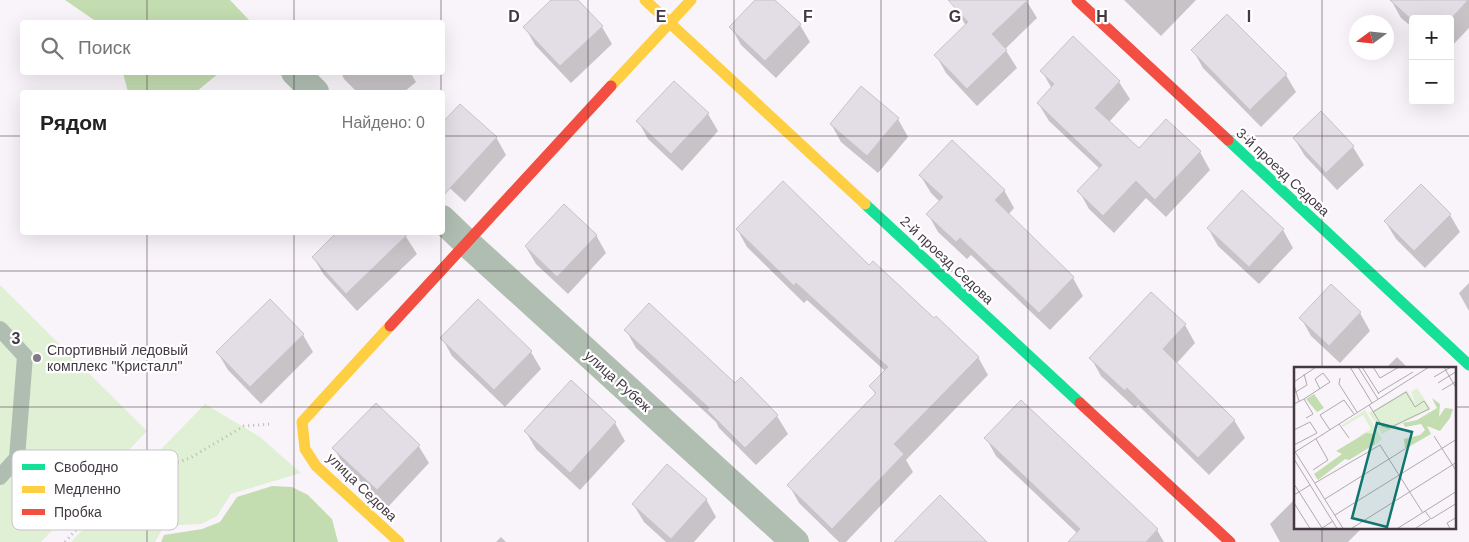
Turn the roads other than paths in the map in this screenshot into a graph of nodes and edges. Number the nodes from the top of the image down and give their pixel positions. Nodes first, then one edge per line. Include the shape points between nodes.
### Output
1 (645, 0) edge
2 (691, 0) edge
3 (1077, 0) edge
4 (670, 23) junction
5 (298, 75) edge
6 (313, 90) edge
7 (445, 222) edge
8 (467, 243) junction
9 (0, 329) edge
10 (1469, 365) edge
11 (18, 450) edge
12 (12, 464) edge
13 (0, 477) edge
14 (398, 542) edge
15 (795, 542) edge
16 (1230, 542) edge

1 - 4 street, 2-й проезд Седова
2 - 4 street
3 - 10 street, 3-й проезд Седова
4 - 8 street
4 - 16 street, 2-й проезд Седова
5 - 6 street
7 - 8 street, улица Рубеж
8 - 14 street, улица Седова via 302,422 305,449 316,466
8 - 15 street, улица Рубеж
9 - 11 lane via 25,356
12 - 13 lane

